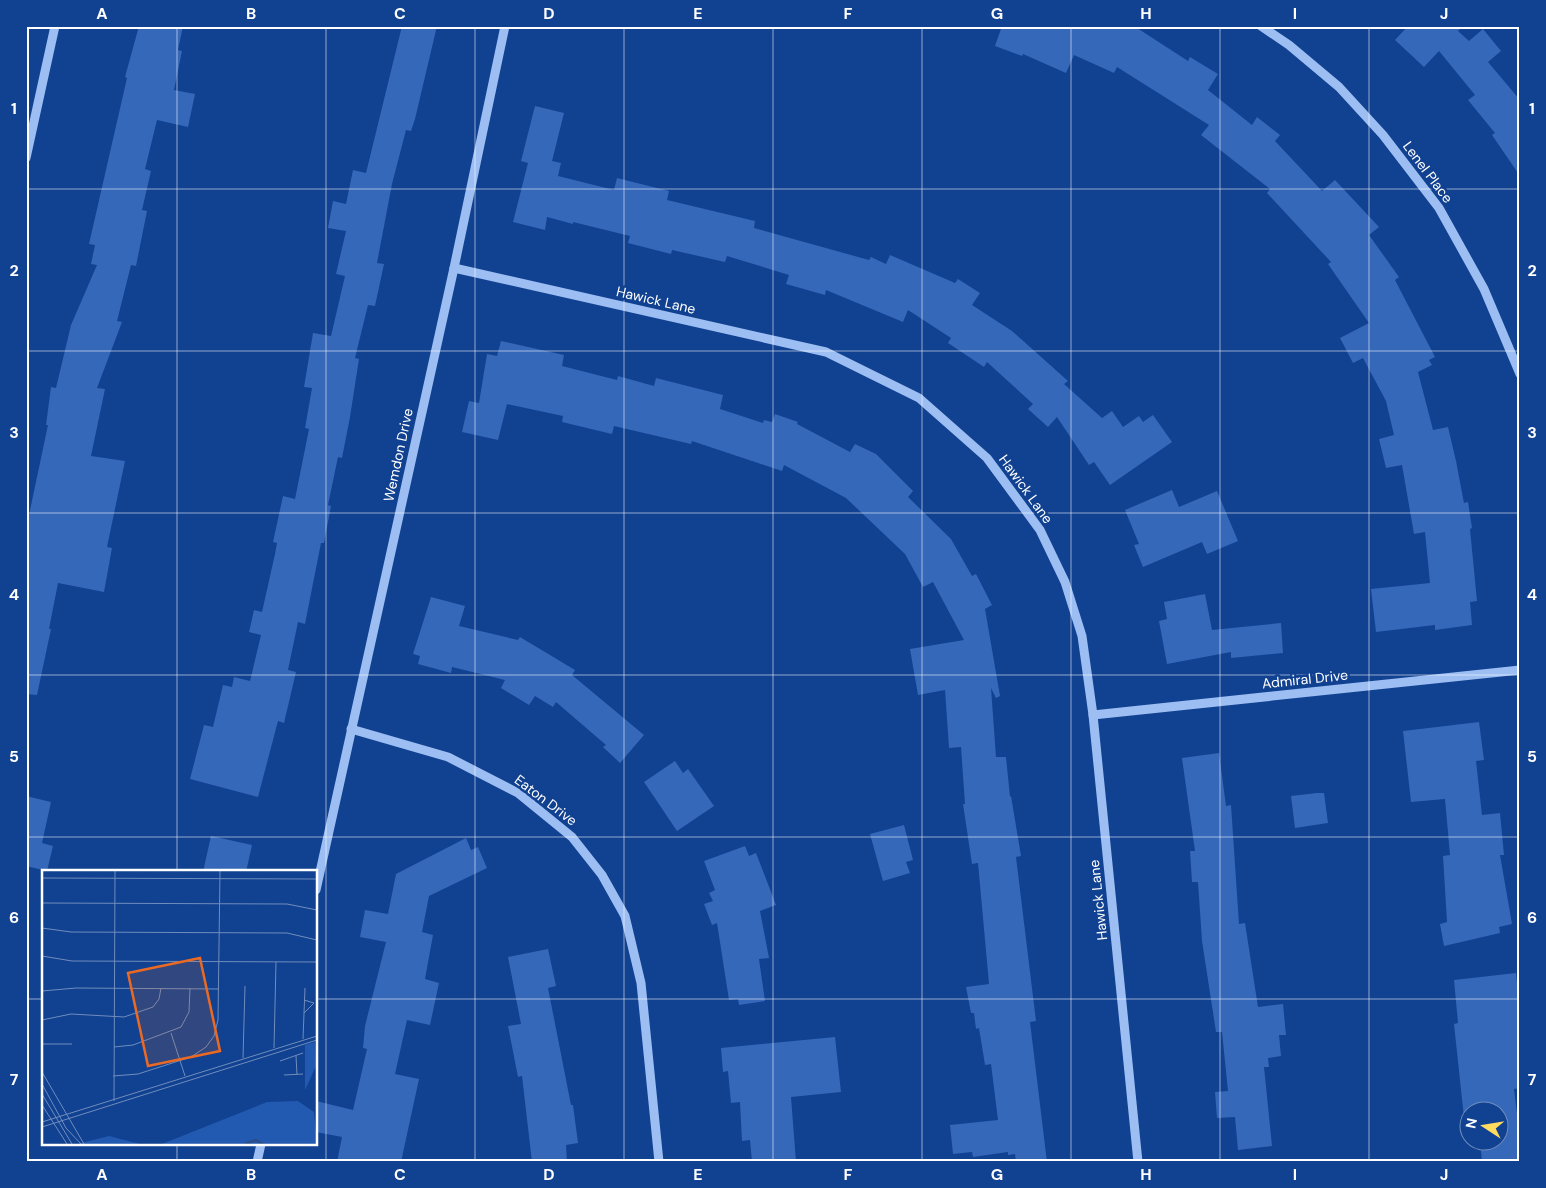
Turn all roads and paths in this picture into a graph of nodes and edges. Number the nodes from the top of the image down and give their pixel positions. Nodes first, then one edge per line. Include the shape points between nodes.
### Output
1 (55, 26) edge
2 (505, 26) edge
3 (1261, 26) edge
4 (26, 158) edge
5 (454, 268) junction
6 (1520, 374) edge
7 (1520, 670) edge
8 (1093, 715) junction
9 (351, 729) junction
10 (318, 881) edge
11 (261, 1146) edge
12 (257, 1162) edge
13 (659, 1162) edge
14 (1138, 1162) edge

1 - 4 street
2 - 5 street, Wemdon Drive
3 - 6 street, Lenel Place via 1339,86 1439,208 1484,289
5 - 8 street, Hawick Lane via 826,352 919,398 987,458 1040,530 1065,582 1082,636
5 - 9 street, Wemdon Drive
7 - 8 street, Admiral Drive
8 - 14 street, Hawick Lane
9 - 10 street, Wemdon Drive
9 - 13 street, Eaton Drive via 448,757 518,793 572,837 602,875 624,916 641,983
11 - 12 street

